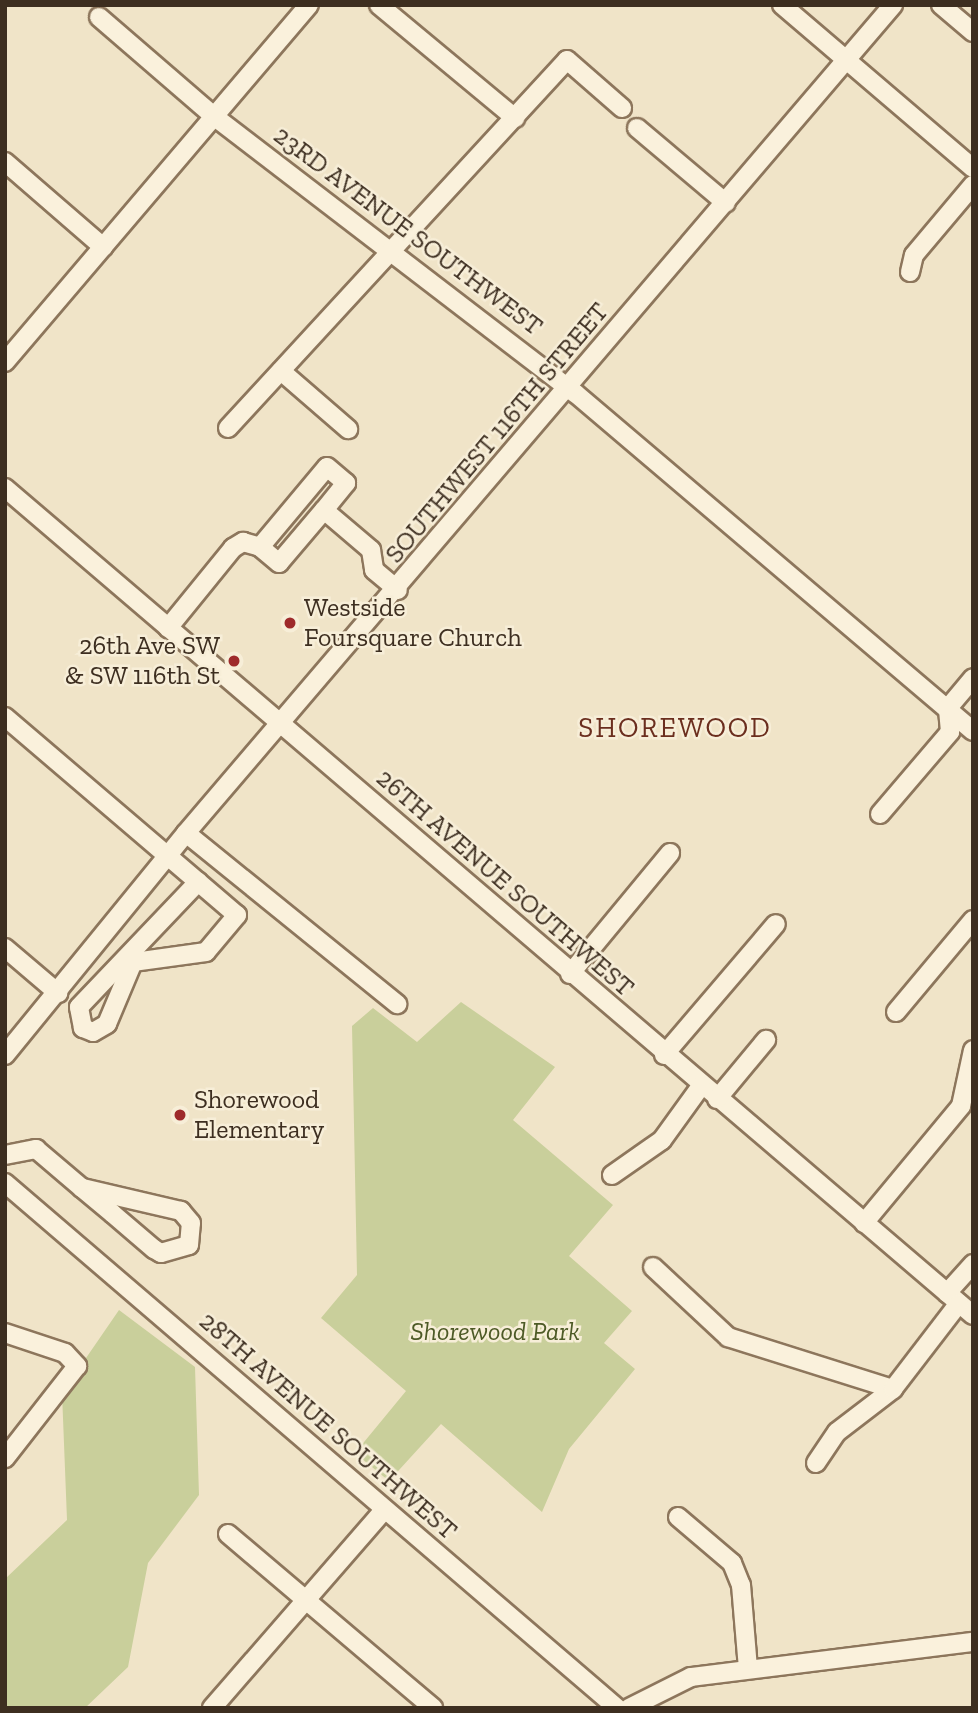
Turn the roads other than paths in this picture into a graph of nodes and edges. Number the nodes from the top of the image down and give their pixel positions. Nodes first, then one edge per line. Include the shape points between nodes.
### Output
1 (309, 5) edge
2 (379, 5) edge
3 (782, 5) edge
4 (893, 5) edge
5 (941, 5) edge
6 (99, 18) dead end
7 (973, 32) edge
8 (846, 62) junction
9 (622, 108) dead end
10 (215, 117) junction
11 (515, 118) junction
12 (637, 128) dead end
13 (5, 162) edge
14 (973, 168) edge
15 (973, 185) edge
16 (726, 203) junction
17 (103, 247) junction
18 (391, 254) junction
19 (910, 272) dead end
20 (5, 362) edge
21 (281, 371) junction
22 (569, 388) junction
23 (228, 428) dead end
24 (348, 429) dead end
25 (5, 488) edge
26 (324, 510) junction
27 (260, 547) junction
28 (398, 590) junction
29 (168, 628) junction
30 (973, 678) edge
31 (948, 708) junction
32 (5, 718) edge
33 (282, 727) junction
34 (973, 731) edge
35 (880, 814) dead end
36 (186, 833) junction
37 (670, 853) dead end
38 (167, 857) junction
39 (198, 882) junction
40 (973, 920) edge
41 (776, 924) dead end
42 (5, 948) edge
43 (148, 950) junction
44 (570, 974) junction
45 (58, 992) junction
46 (397, 1003) dead end
47 (896, 1012) dead end
48 (765, 1040) dead end
49 (973, 1051) edge
50 (5, 1055) edge
51 (664, 1055) junction
52 (701, 1086) junction
53 (717, 1100) junction
54 (5, 1155) edge
55 (612, 1175) dead end
56 (5, 1183) edge
57 (82, 1188) junction
58 (864, 1223) junction
59 (973, 1264) edge
60 (653, 1266) dead end
61 (960, 1304) edge
62 (5, 1334) edge
63 (893, 1389) junction
64 (5, 1458) edge
65 (816, 1463) dead end
66 (384, 1510) junction
67 (678, 1517) dead end
68 (229, 1534) dead end
69 (304, 1601) junction
70 (973, 1642) edge
71 (748, 1669) junction
72 (212, 1708) edge
73 (433, 1708) edge
74 (617, 1708) edge
75 (629, 1708) edge

1 - 10 street
2 - 11 street
3 - 8 street
4 - 8 street, SOUTHWEST 116TH STREET
5 - 7 street
6 - 10 street, 23RD AVENUE SOUTHWEST
8 - 14 street
8 - 16 street, SOUTHWEST 116TH STREET
9 - 11 street via 567,60
10 - 17 street
10 - 18 street, 23RD AVENUE SOUTHWEST
11 - 18 street
12 - 16 street
13 - 17 street
15 - 19 street via 914,255
16 - 22 street, SOUTHWEST 116TH STREET
17 - 20 street
18 - 21 street
18 - 22 street, 23RD AVENUE SOUTHWEST
21 - 23 street
21 - 24 street
22 - 28 street, SOUTHWEST 116TH STREET
22 - 31 street, 23RD AVENUE SOUTHWEST
25 - 29 street, 26TH AVENUE SOUTHWEST
26 - 27 street via 279,563
26 - 27 street via 346,483 327,467
26 - 28 street via 371,550 374,570
27 - 29 street via 243,542 233,548
28 - 33 street, SOUTHWEST 116TH STREET
29 - 33 street, 26TH AVENUE SOUTHWEST
30 - 31 street
31 - 34 street, 23RD AVENUE SOUTHWEST
31 - 35 street via 950,732
32 - 38 street
33 - 36 street, SOUTHWEST 116TH STREET
33 - 44 street, 26TH AVENUE SOUTHWEST
36 - 38 street, SOUTHWEST 116TH STREET
36 - 46 street
37 - 44 street
38 - 39 street
38 - 45 street, SOUTHWEST 116TH STREET
39 - 43 street
39 - 43 street via 237,915 206,952
40 - 47 street
41 - 51 street
42 - 45 street
43 - 43 street via 79,1007 83,1028 98,1031 107,1024 124,971
44 - 51 street, 26TH AVENUE SOUTHWEST
45 - 50 street, SOUTHWEST 116TH STREET
48 - 53 street
49 - 58 street via 961,1106
51 - 52 street, 26TH AVENUE SOUTHWEST
52 - 53 street, 26TH AVENUE SOUTHWEST
52 - 55 street via 662,1140
53 - 58 street, 26TH AVENUE SOUTHWEST
54 - 57 street via 36,1149
56 - 66 street, 28TH AVENUE SOUTHWEST
57 - 57 street via 161,1253 183,1250 192,1238 191,1223 181,1211
58 - 61 street, 26TH AVENUE SOUTHWEST
59 - 61 street
60 - 63 street via 728,1337
61 - 63 street
62 - 64 street via 65,1353 76,1366
63 - 65 street via 837,1432
66 - 69 street
66 - 74 street, 28TH AVENUE SOUTHWEST
67 - 71 street via 732,1563 741,1585
68 - 69 street
69 - 72 street
69 - 73 street
70 - 71 street
71 - 75 street via 691,1677

